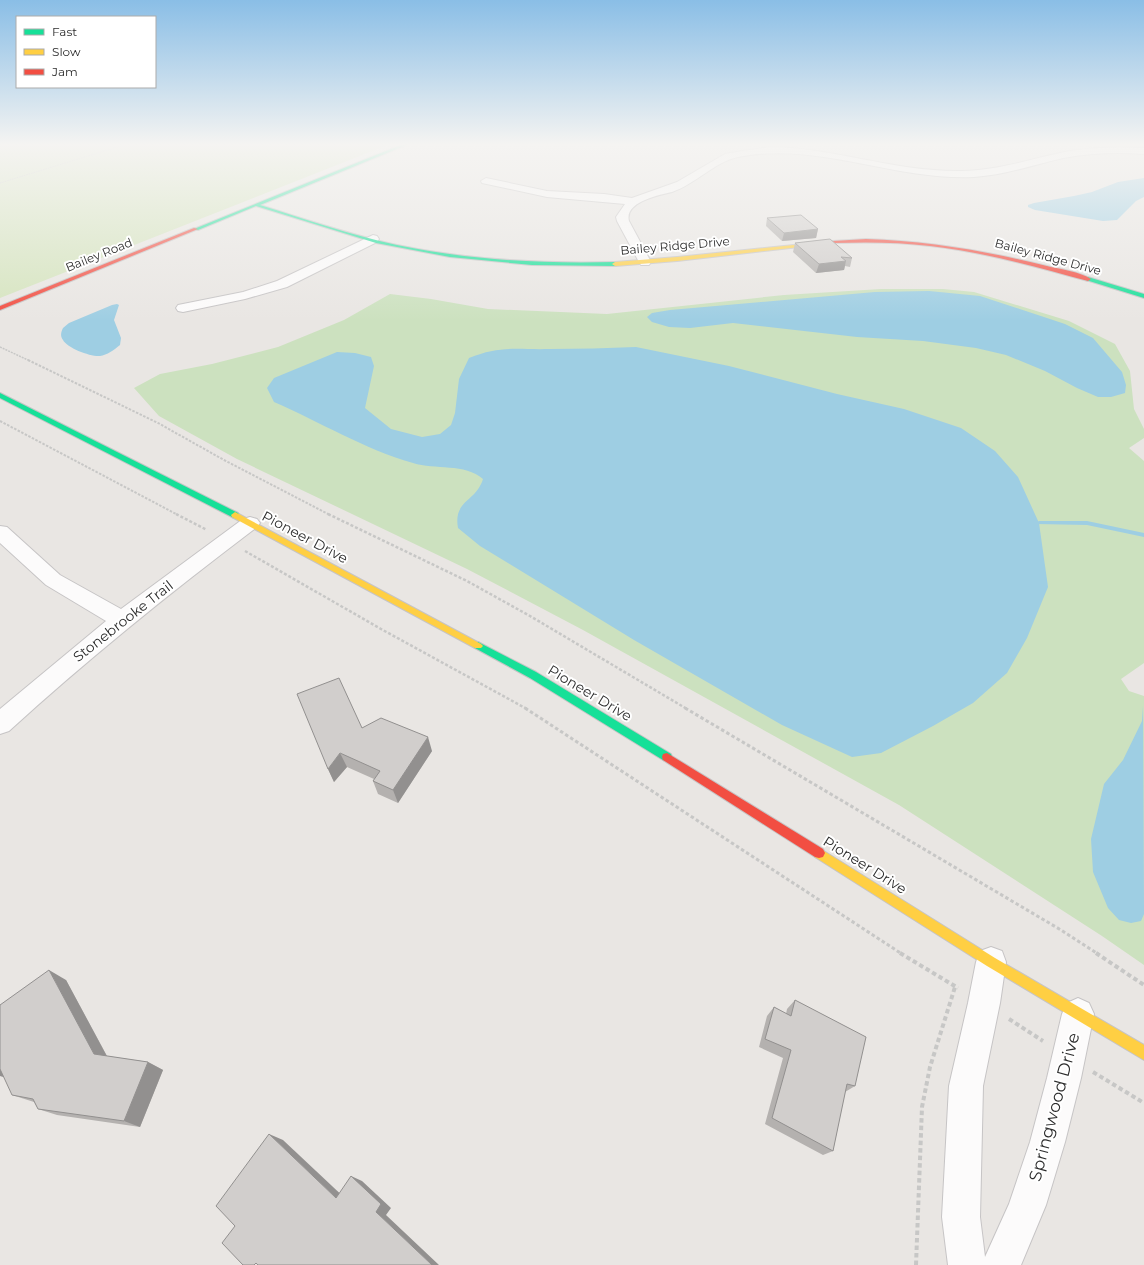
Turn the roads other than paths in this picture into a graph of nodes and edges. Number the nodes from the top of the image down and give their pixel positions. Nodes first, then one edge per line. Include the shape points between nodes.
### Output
1 (261, 203) edge
2 (632, 203) edge
3 (256, 205) junction
4 (373, 239) junction
5 (646, 262) junction
6 (1144, 296) edge
7 (0, 308) edge
8 (183, 308) dead end
9 (0, 395) edge
10 (250, 523) junction
11 (0, 532) edge
12 (122, 620) junction
13 (0, 724) edge
14 (991, 962) junction
15 (1078, 1014) junction
16 (1144, 1053) edge
17 (967, 1265) edge
18 (1001, 1265) edge

1 - 3 street, Bailey Road
2 - 5 street via 622,217
3 - 4 street, Bailey Ridge Drive
3 - 7 street, Bailey Road
4 - 5 street, Bailey Ridge Drive via 424,251 508,262 577,265
4 - 8 street via 277,286
5 - 6 street, Bailey Ridge Drive via 822,243 903,241 936,244 1013,258
9 - 10 street, Pioneer Drive
10 - 12 street, Stonebrooke Trail
10 - 14 street, Pioneer Drive via 533,675 631,734
11 - 12 street via 53,580
12 - 13 street, Stonebrooke Trail
14 - 15 street, Pioneer Drive
14 - 17 street via 966,1086 961,1217
15 - 16 street, Pioneer Drive
15 - 18 street, Springwood Drive via 1043,1158

